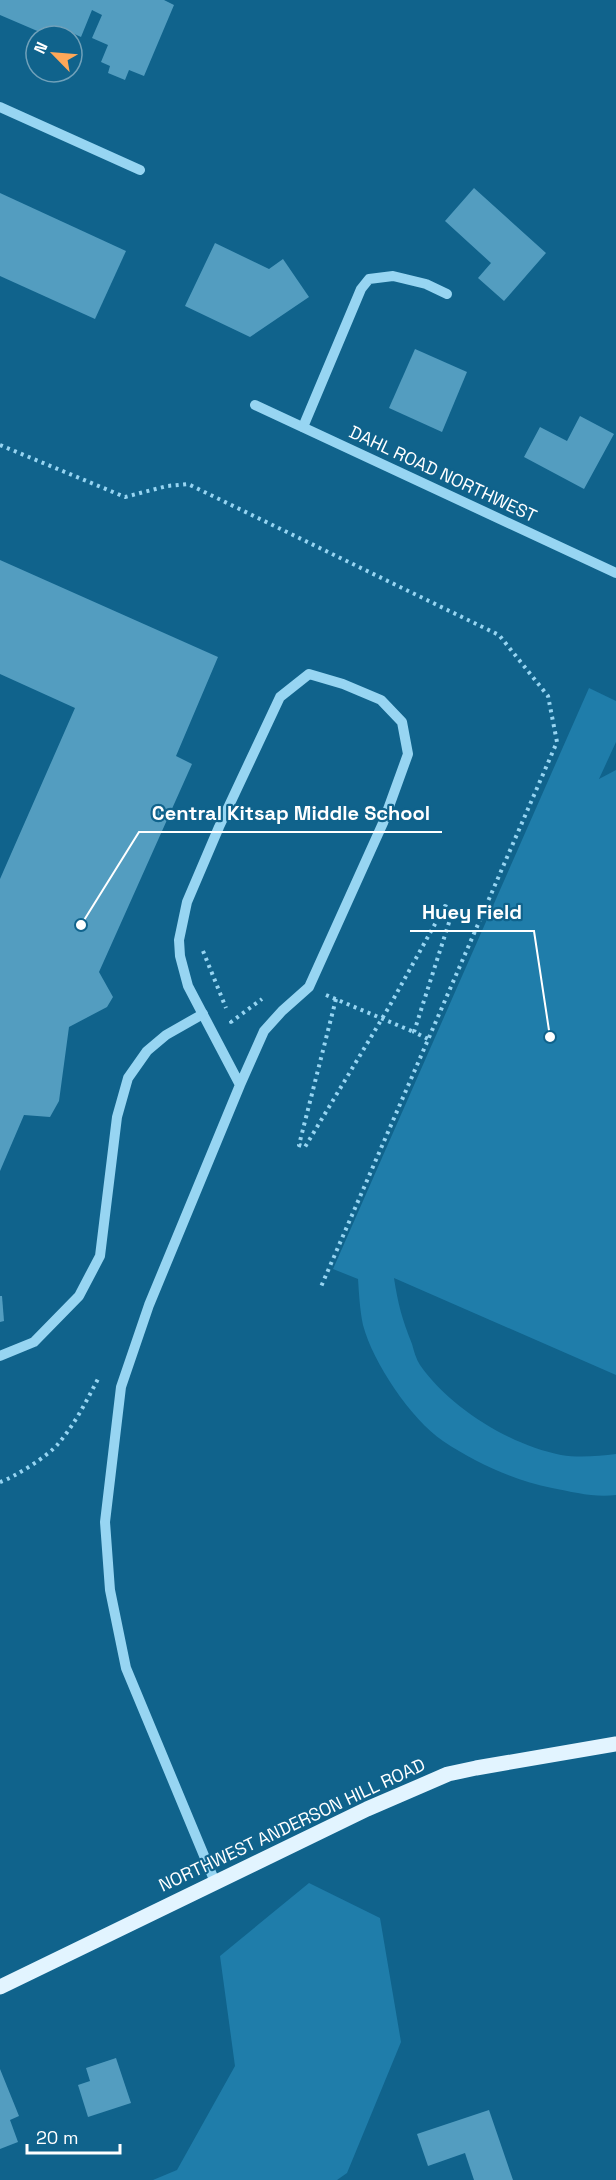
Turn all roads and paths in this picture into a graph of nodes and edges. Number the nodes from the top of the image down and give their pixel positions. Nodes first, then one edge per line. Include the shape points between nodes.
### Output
1 (0, 107) edge
2 (140, 170) dead end
3 (447, 294) dead end
4 (255, 405) dead end
5 (303, 427) junction
6 (0, 445) edge
7 (616, 573) edge
8 (179, 940) junction
9 (309, 987) junction
10 (269, 994) dead end
11 (336, 999) junction
12 (203, 1014) junction
13 (382, 1019) junction
14 (414, 1032) junction
15 (428, 1039) junction
16 (240, 1084) junction
17 (320, 1289) dead end
18 (0, 1356) edge
19 (99, 1377) dead end
20 (0, 1482) edge
21 (616, 1744) edge
22 (215, 1882) junction
23 (0, 1987) edge

1 - 2 street
3 - 5 street via 393,276 369,279 361,289
4 - 5 street, DAHL ROAD NORTHWEST
5 - 7 street, DAHL ROAD NORTHWEST
6 - 15 path via 125,497 188,483 499,635 548,696 557,742
8 - 9 street via 187,902 280,697 309,674 343,684 381,700 402,722 408,754 383,823
8 - 10 path via 201,947 231,1022
8 - 12 street via 188,986
9 - 11 path
9 - 16 street via 264,1031
11 - 13 path
11 - 13 path via 299,1145 305,1146
12 - 16 street
12 - 18 street via 147,1051 128,1078 117,1117 100,1256 79,1296 34,1341
13 - 14 path
13 - 14 path via 445,906 453,910
14 - 15 path
15 - 17 path
16 - 22 street via 149,1305 121,1387 105,1522 110,1590 126,1668
19 - 20 path via 85,1406 57,1446 12,1478
21 - 22 main road, NORTHWEST ANDERSON HILL ROAD via 448,1774
22 - 23 main road, NORTHWEST ANDERSON HILL ROAD

